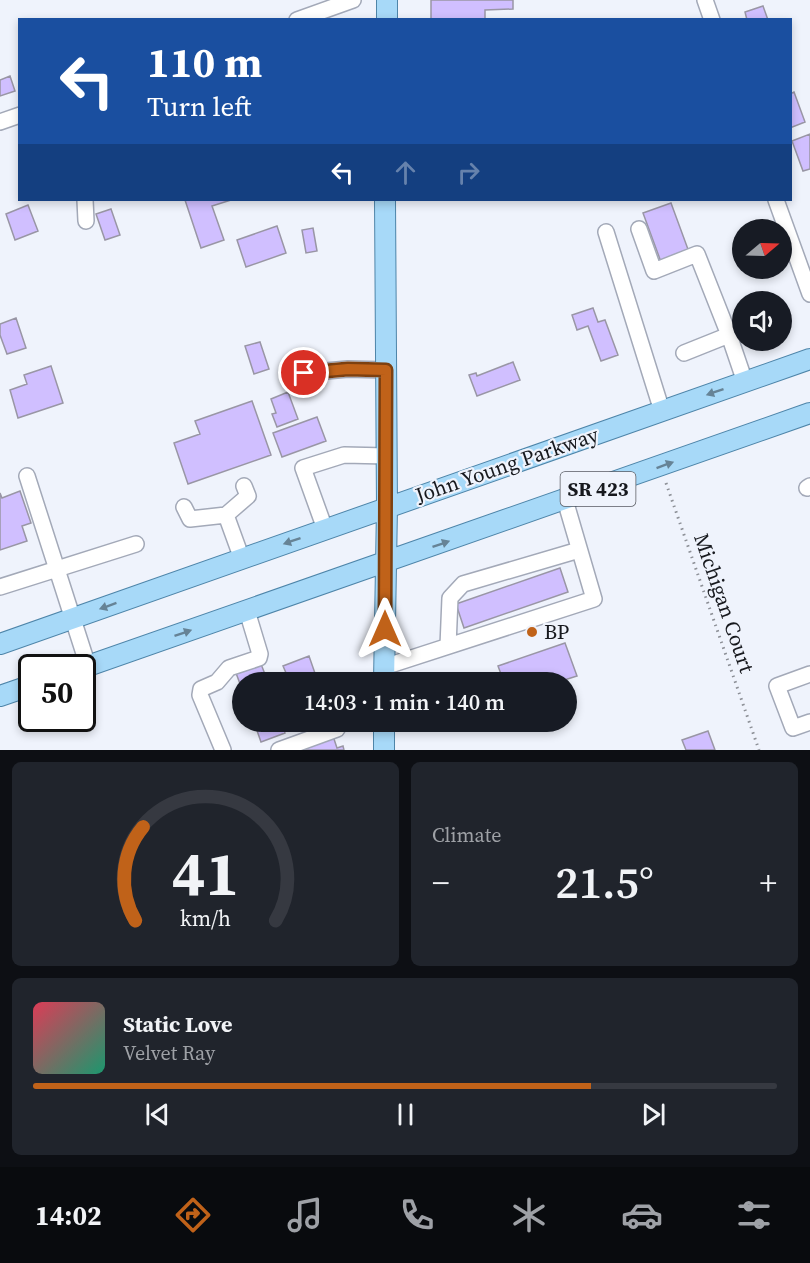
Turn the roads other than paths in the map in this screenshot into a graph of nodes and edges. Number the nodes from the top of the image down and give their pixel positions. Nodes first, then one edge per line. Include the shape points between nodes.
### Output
1 (353, 0) edge
2 (387, 0) edge
3 (705, 0) edge
4 (303, 18) edge
5 (387, 18) edge
6 (711, 18) edge
7 (18, 116) edge
8 (0, 122) edge
9 (85, 201) edge
10 (385, 201) edge
11 (776, 201) edge
12 (86, 221) dead end
13 (639, 229) dead end
14 (606, 232) dead end
15 (810, 294) edge
16 (729, 335) junction
17 (684, 353) dead end
18 (810, 359) edge
19 (386, 370) junction
20 (304, 373) dead end
21 (745, 382) junction
22 (662, 411) junction
23 (810, 414) edge
24 (387, 456) junction
25 (27, 476) dead end
26 (244, 486) dead end
27 (565, 500) junction
28 (184, 507) dead end
29 (387, 507) junction
30 (226, 515) junction
31 (325, 529) junction
32 (136, 544) dead end
33 (579, 550) junction
34 (242, 559) junction
35 (386, 563) junction
36 (56, 569) junction
37 (0, 587) edge
38 (247, 611) junction
39 (72, 619) junction
40 (0, 644) edge
41 (448, 646) junction
42 (81, 654) edge
43 (96, 663) edge
44 (384, 672) edge
45 (389, 672) edge
46 (810, 674) edge
47 (18, 690) edge
48 (0, 696) edge
49 (810, 722) edge
50 (329, 732) edge
51 (384, 732) edge
52 (223, 750) edge
53 (279, 750) edge
54 (384, 750) edge

1 - 4 street
2 - 5 main road
3 - 6 street
7 - 8 street
9 - 12 street
10 - 19 main road
11 - 15 street
13 - 16 street via 654,271 696,254
14 - 22 street
16 - 17 street
16 - 21 street
18 - 21 main road, John Young Parkway / SR 423
19 - 20 street
19 - 24 main road
21 -> 22 main road, John Young Parkway / SR 423
22 - 29 main road, John Young Parkway / SR 423
27 -> 23 main road, SR 423
24 - 29 main road
24 - 31 street via 344,454 303,468
25 - 36 street
26 - 30 street via 248,496
27 - 33 street
35 -> 27 main road, SR 423
28 - 30 street via 190,519
29 - 31 main road, John Young Parkway / SR 423
29 - 35 main road
30 - 34 street
31 -> 34 main road, John Young Parkway / SR 423
32 - 36 street
33 - 41 street via 463,584 450,598
33 - 41 street via 594,599
34 -> 39 main road, John Young Parkway / SR 423
35 - 38 main road, SR 423
35 - 44 main road
36 - 37 street
36 - 39 street
43 -> 38 main road, SR 423
38 - 52 street via 259,658 229,668 217,682 201,689
39 - 40 main road, John Young Parkway / SR 423
39 - 42 street
41 - 45 street
46 - 49 street via 777,686 793,728
47 - 48 main road
50 - 53 street
51 - 54 main road

